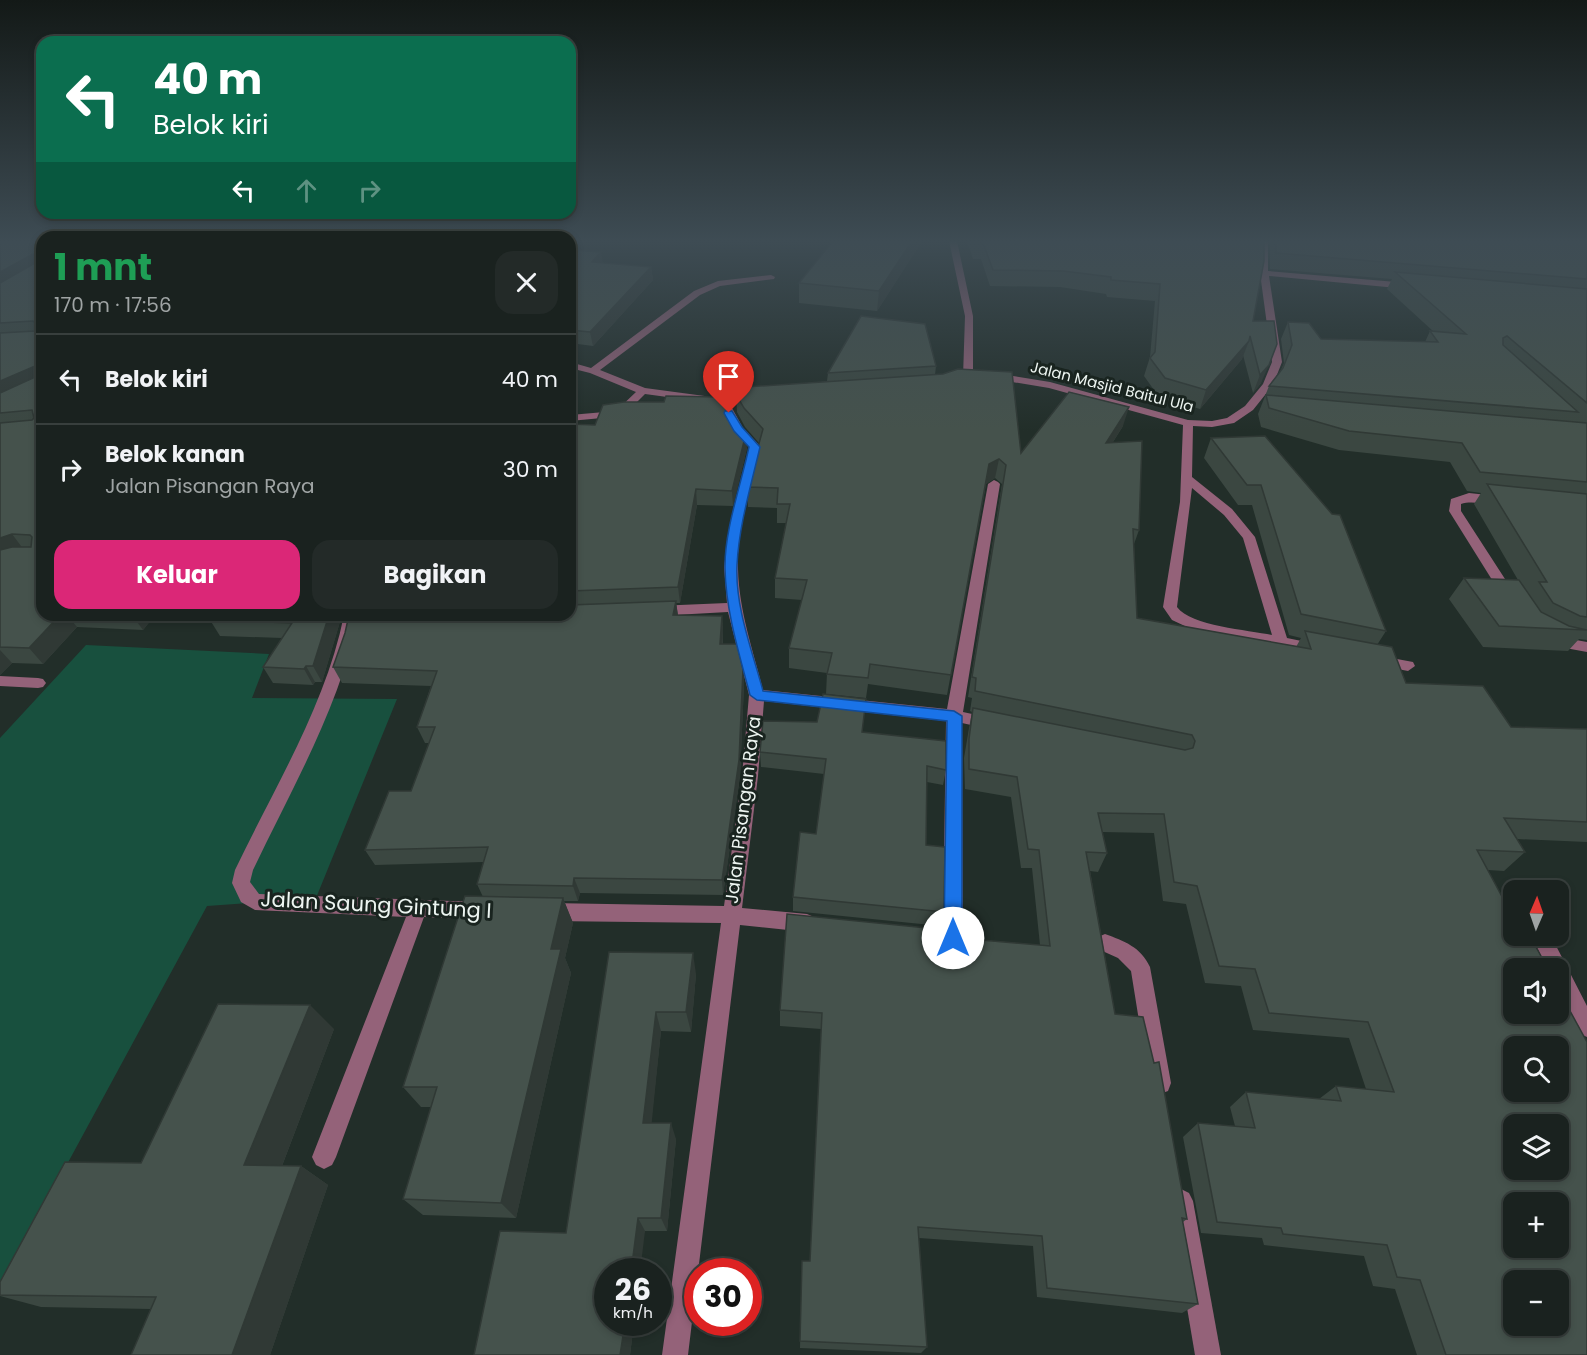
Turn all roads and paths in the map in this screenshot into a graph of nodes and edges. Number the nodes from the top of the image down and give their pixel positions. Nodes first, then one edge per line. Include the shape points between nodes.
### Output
1 (682, 304) edge
2 (966, 304) edge
3 (1269, 304) edge
4 (576, 367) edge
5 (593, 371) junction
6 (643, 392) junction
7 (576, 418) edge
8 (1188, 423) junction
9 (1187, 478) junction
10 (994, 484) dead end
11 (1516, 502) edge
12 (734, 607) junction
13 (1517, 609) edge
14 (639, 612) edge
15 (350, 621) edge
16 (1537, 633) edge
17 (1281, 642) junction
18 (1587, 647) edge
19 (1327, 651) edge
20 (1361, 658) edge
21 (1408, 666) dead end
22 (0, 681) edge
23 (38, 683) dead end
24 (757, 695) junction
25 (954, 716) junction
26 (1001, 726) edge
27 (418, 909) junction
28 (499, 911) edge
29 (533, 912) edge
30 (731, 915) junction
31 (824, 925) edge
32 (918, 935) edge
33 (1105, 943) edge
34 (1569, 992) edge
35 (1587, 1027) edge
36 (1165, 1108) edge
37 (324, 1158) dead end
38 (1177, 1179) edge
39 (675, 1355) edge
40 (1208, 1355) edge

1 - 5 street
2 - 8 street, Jalan Masjid Baitul Ula via 972,377 1006,377 1050,385
3 - 8 street, Jalan Masjid Baitul Ula via 1277,362 1255,408 1230,421
4 - 5 street, Jalan Pisangan Raya
5 - 6 street, Jalan Pisangan Raya
6 - 7 street via 618,414
6 - 12 street, Jalan Pisangan Raya via 729,400 738,429 755,447 734,538
8 - 9 street
9 - 17 street via 1228,512 1249,537
9 - 17 street via 1170,607 1177,617 1192,624
10 - 25 street
11 - 13 street via 1469,497 1455,502 1455,511
12 - 14 street
12 - 24 street, Jalan Pisangan Raya
15 - 27 street, Jalan Saung Gintung I via 314,725 241,883 255,902
16 - 18 street
17 - 19 street
20 - 21 street
22 - 23 street
24 - 25 street
24 - 30 street, Jalan Pisangan Raya
25 - 26 street
25 - 32 street via 953,938
27 - 28 street, Jalan Saung Gintung I
27 - 37 street
29 - 30 street
30 - 31 street
30 - 39 street, Jalan Pisangan Raya
33 - 36 street via 1125,951 1140,968
34 - 35 street
38 - 40 street

